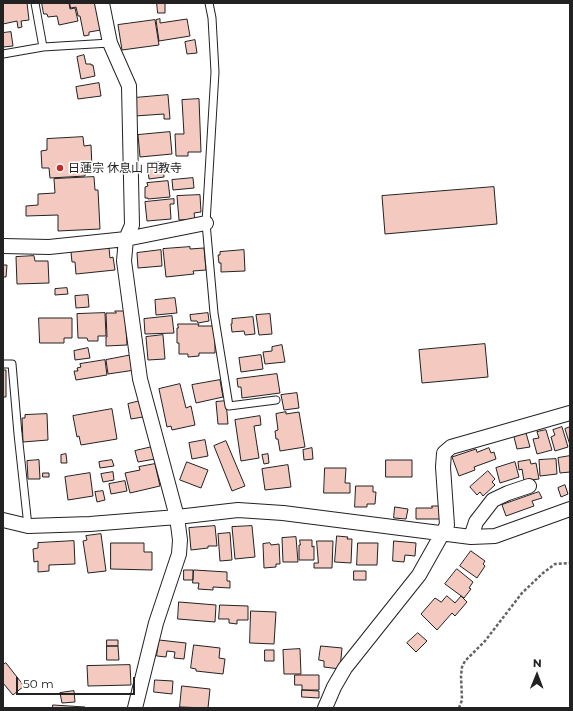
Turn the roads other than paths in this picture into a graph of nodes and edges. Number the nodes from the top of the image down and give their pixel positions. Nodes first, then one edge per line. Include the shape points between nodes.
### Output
1 (35, 3) edge
2 (102, 3) edge
3 (209, 3) edge
4 (110, 43) junction
5 (43, 47) junction
6 (3, 54) edge
7 (206, 223) junction
8 (126, 239) junction
9 (3, 246) edge
10 (3, 364) edge
11 (276, 400) dead end
12 (570, 413) edge
13 (529, 486) dead end
14 (570, 509) edge
15 (177, 517) junction
16 (3, 520) edge
17 (28, 526) junction
18 (442, 534) junction
19 (471, 538) junction
20 (135, 708) edge
21 (325, 708) edge

1 - 5 lane
2 - 4 street
3 - 7 lane via 215,72
4 - 5 lane
4 - 8 street via 129,86 132,225
5 - 6 lane
7 - 8 street
7 - 11 lane via 214,313 229,406
8 - 9 street via 49,247
8 - 15 street via 124,261 140,379
10 - 17 lane via 12,364
12 - 18 street via 451,447 444,453 447,525
13 - 19 street via 493,500 476,522
14 - 19 street via 495,536
15 - 17 street
15 - 18 street via 238,510 283,513
15 - 20 street via 179,554 156,623
16 - 17 street
18 - 19 street
18 - 21 street via 419,575 345,668

